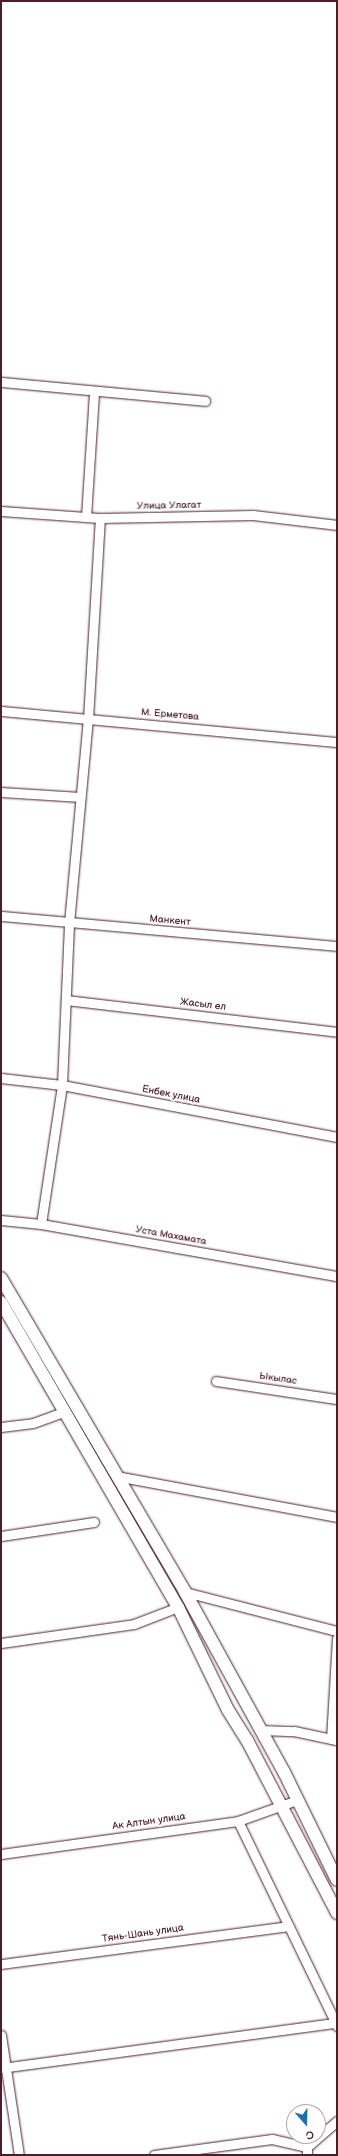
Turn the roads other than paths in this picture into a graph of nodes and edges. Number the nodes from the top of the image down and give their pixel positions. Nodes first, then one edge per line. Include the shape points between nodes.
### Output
1 (1, 382) edge
2 (94, 392) junction
3 (206, 401) dead end
4 (1, 511) edge
5 (86, 517) junction
6 (100, 518) junction
7 (337, 525) edge
8 (1, 711) edge
9 (88, 719) junction
10 (337, 742) edge
11 (1, 792) edge
12 (80, 797) junction
13 (1, 916) edge
14 (69, 923) junction
15 (337, 946) edge
16 (66, 1000) junction
17 (337, 1032) edge
18 (1, 1078) edge
19 (62, 1085) junction
20 (337, 1137) edge
21 (1, 1220) edge
22 (41, 1224) junction
23 (337, 1276) edge
24 (1, 1278) edge
25 (1, 1302) edge
26 (5, 1317) edge
27 (216, 1381) dead end
28 (337, 1399) edge
29 (64, 1412) junction
30 (1, 1427) edge
31 (116, 1476) junction
32 (337, 1517) edge
33 (94, 1522) dead end
34 (1, 1536) edge
35 (185, 1592) junction
36 (178, 1608) junction
37 (337, 1631) edge
38 (337, 1638) edge
39 (1, 1643) edge
40 (260, 1730) junction
41 (334, 1740) edge
42 (297, 1800) junction
43 (279, 1804) junction
44 (238, 1821) junction
45 (1, 1854) edge
46 (337, 1880) edge
47 (337, 1913) edge
48 (288, 1926) junction
49 (1, 1964) edge
50 (336, 2025) edge
51 (1, 2035) edge
52 (4, 2068) edge
53 (337, 2121) edge
54 (307, 2151) edge
55 (19, 2155) edge
56 (154, 2155) edge

1 - 2 street
2 - 3 street
2 - 5 street
4 - 5 street, Улица Улагат
5 - 6 street, Улица Улагат
6 - 7 street, Улица Улагат via 253,515
6 - 9 street
8 - 9 street, М. Ерметова
9 - 10 street, М. Ерметова
9 - 12 street
11 - 12 street
12 - 14 street
13 - 14 street, Манкент
14 - 15 street, Манкент
14 - 16 street
16 - 17 street, Жасыл ел
16 - 19 street
18 - 19 street, Енбек улица
19 - 20 street, Енбек улица
19 - 22 street
21 - 22 street, Уста Махамата
22 - 23 street, Уста Махамата
24 - 31 main road
25 - 26 main road
26 - 29 main road
27 - 28 street, Ыкылас
29 - 30 street via 33,1422
29 - 36 main road
31 - 32 street
31 - 35 main road
33 - 34 street
35 - 37 street
35 - 40 main road
36 - 39 street via 134,1624
36 - 43 main road via 228,1710 247,1740
38 - 41 street
40 - 41 street via 294,1731
40 - 42 main road
42 - 43 street, Ак Алтын улица
42 - 46 main road
43 - 44 street, Ак Алтын улица
43 - 47 main road
44 - 45 street, Ак Алтын улица
44 - 48 street
48 - 49 street, Тянь-Шань улица
48 - 50 street
50 - 52 street
51 - 52 street
52 - 55 street
53 - 54 street
54 - 56 street via 272,2139

